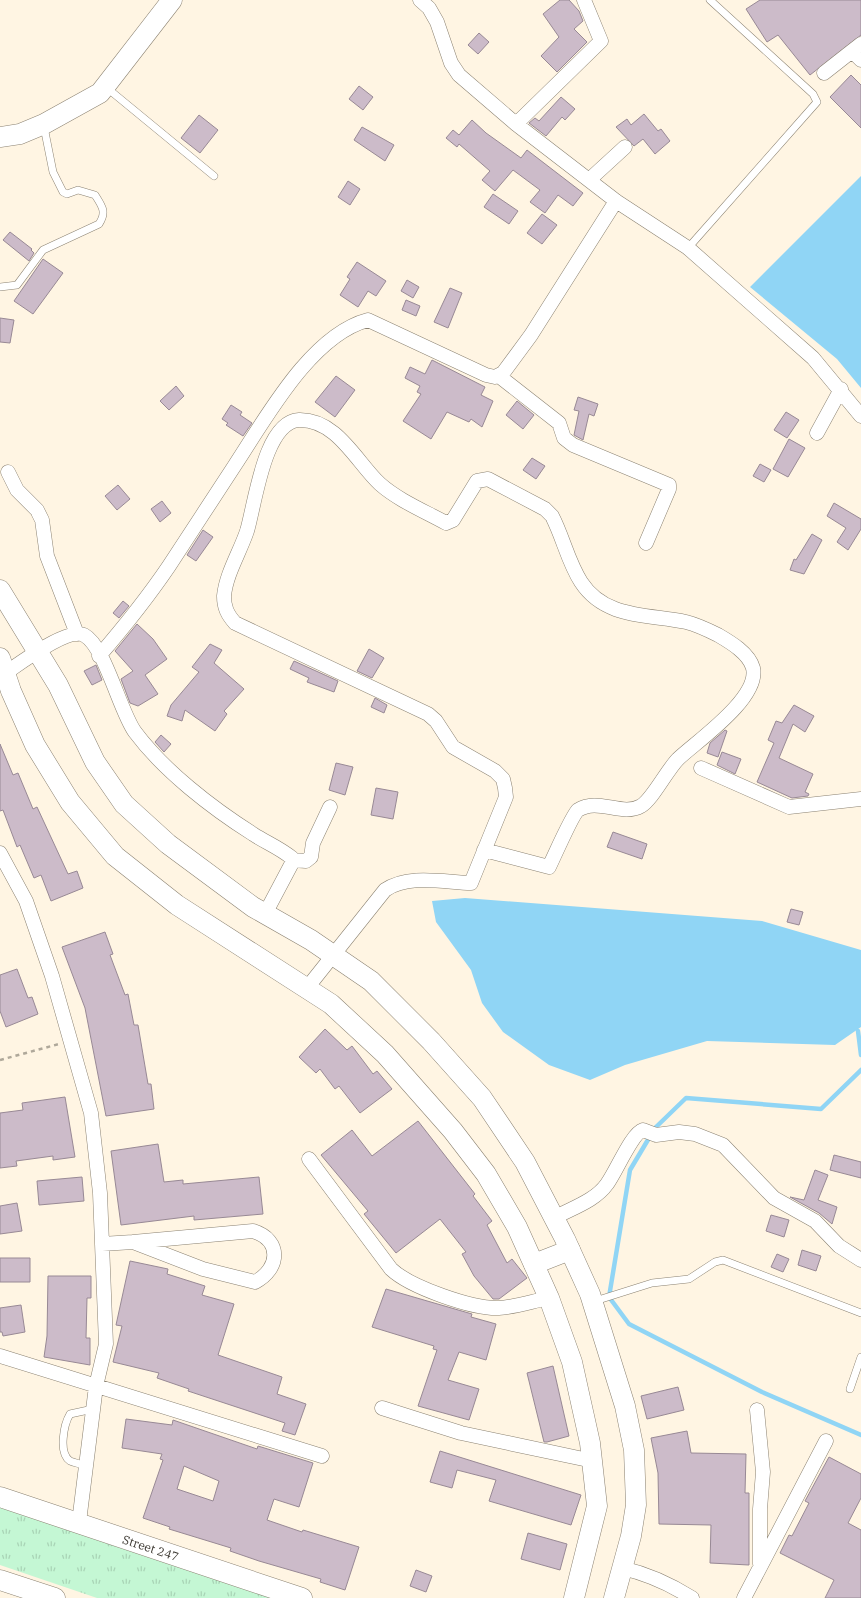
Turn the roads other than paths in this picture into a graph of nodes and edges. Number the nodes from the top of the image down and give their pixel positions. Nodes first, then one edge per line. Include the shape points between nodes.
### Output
1 (172, 0) edge
2 (420, 0) edge
3 (584, 0) edge
4 (710, 0) edge
5 (858, 52) edge
6 (824, 73) dead end
7 (105, 86) junction
8 (44, 124) junction
9 (516, 124) junction
10 (20, 134) junction
11 (0, 137) edge
12 (0, 144) edge
13 (625, 146) dead end
14 (214, 176) dead end
15 (588, 180) junction
16 (616, 201) junction
17 (688, 248) junction
18 (0, 287) edge
19 (498, 376) junction
20 (841, 389) junction
21 (858, 408) edge
22 (818, 433) dead end
23 (8, 472) dead end
24 (646, 543) dead end
25 (0, 590) edge
26 (59, 641) junction
27 (99, 656) junction
28 (2, 666) edge
29 (701, 768) dead end
30 (861, 799) edge
31 (330, 807) dead end
32 (484, 850) junction
33 (0, 853) edge
34 (292, 860) junction
35 (265, 914) junction
36 (333, 955) junction
37 (306, 988) junction
38 (309, 1159) dead end
39 (554, 1218) junction
40 (133, 1242) junction
41 (102, 1244) junction
42 (570, 1250) junction
43 (861, 1260) edge
44 (534, 1264) junction
45 (549, 1298) junction
46 (599, 1300) junction
47 (861, 1312) edge
48 (0, 1356) edge
49 (861, 1357) edge
50 (96, 1386) junction
51 (850, 1389) dead end
52 (382, 1408) dead end
53 (93, 1409) junction
54 (757, 1410) dead end
55 (826, 1441) dead end
56 (322, 1456) dead end
57 (593, 1461) junction
58 (86, 1466) junction
59 (0, 1497) edge
60 (79, 1522) junction
61 (760, 1567) junction
62 (622, 1568) junction
63 (0, 1580) edge
64 (55, 1598) edge
65 (302, 1598) edge
66 (574, 1598) edge
67 (614, 1598) edge
68 (692, 1598) edge
69 (744, 1598) edge

1 - 7 street
2 - 9 street via 437,22 451,63 459,75
3 - 9 street via 601,41
4 - 17 lane via 813,94 817,102
5 - 6 street
7 - 8 street via 100,94
7 - 14 lane
8 - 10 street
8 - 18 lane via 53,172 63,192 67,194 78,190 95,195 104,208 103,219 99,224 44,250 17,285
9 - 15 street
10 - 11 street
10 - 12 street
13 - 15 street
15 - 16 street
16 - 17 street
16 - 19 street via 532,335 503,374
17 - 20 street via 813,358
19 - 24 street via 559,423 564,438 573,445 669,485
19 - 27 street via 486,375 368,320 339,333 302,367 164,573
20 - 21 street
20 - 22 street
23 - 26 street via 17,490 37,510 42,520
25 - 26 street
26 - 27 street via 86,636
26 - 28 street
26 - 35 street via 58,685 95,762 124,804 168,844
27 - 34 street via 142,742 200,796
28 - 37 street via 35,745 70,802 115,856 177,906
29 - 30 street via 789,807
31 - 34 street via 313,842 312,857 306,861
32 - 32 street via 506,797 503,779 495,771 453,746 428,714 235,622 226,613 225,589 246,533 259,479 280,431 289,424 298,420 310,421 330,430 380,484 446,523 453,520 477,481 488,479 552,516 580,581 590,594 608,607 704,628 740,650 753,669 752,679 739,705 677,760 642,806 631,810 588,805 576,811 549,867
32 - 36 street via 471,883 406,881 384,890
33 - 41 street via 26,901 52,976 91,1113
34 - 35 street
35 - 36 street
36 - 37 street
36 - 39 street via 371,981 482,1098 525,1162
37 - 44 street via 332,1004 385,1054 453,1132 486,1174
38 - 45 street via 400,1278 458,1301 499,1308
39 - 42 street
39 - 43 street via 596,1196 607,1185 634,1134 695,1134 723,1145 774,1198 815,1221 839,1246
40 - 40 street via 253,1231 267,1238 274,1258 268,1275 255,1282 203,1269
40 - 41 street
41 - 50 street via 106,1344
42 - 44 street
42 - 46 street
44 - 45 street
45 - 57 street via 572,1362
46 - 47 lane via 652,1283 689,1279 723,1260
46 - 62 street via 634,1450 636,1505
48 - 50 street
49 - 51 lane
50 - 53 street
50 - 56 street
52 - 57 street via 460,1433
53 - 58 street
53 - 58 lane via 70,1414 63,1444 64,1454 69,1460
54 - 61 street via 763,1472
55 - 61 street
57 - 66 street via 597,1506
58 - 60 street
59 - 60 street, Street 247
60 - 65 street, Street 247
61 - 69 street
62 - 67 street
62 - 68 street via 672,1585
63 - 64 street

